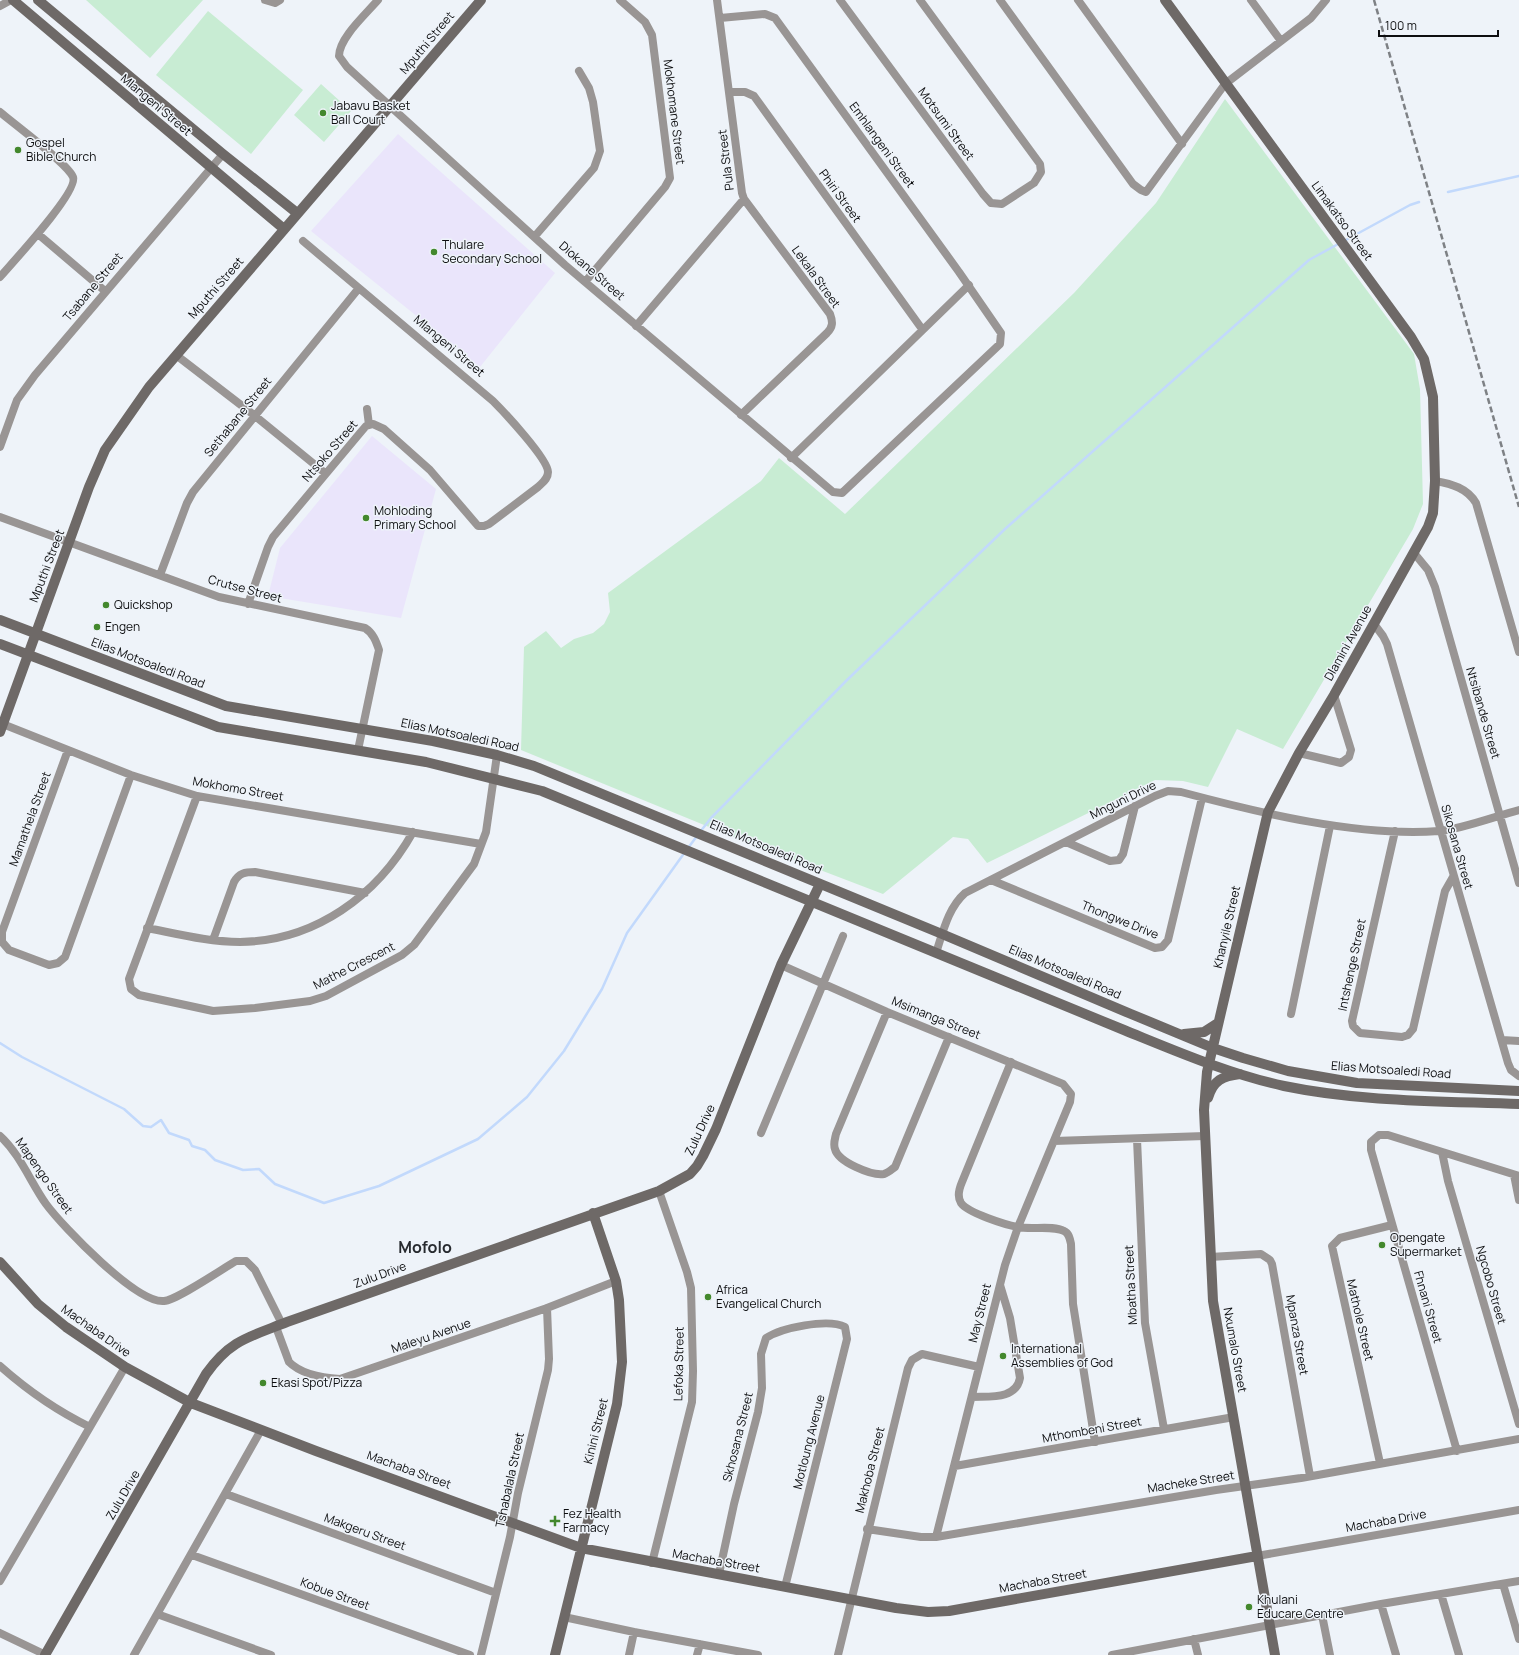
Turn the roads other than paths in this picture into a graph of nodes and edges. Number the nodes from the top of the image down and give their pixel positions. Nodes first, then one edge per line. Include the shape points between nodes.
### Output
1 (12, 0) edge
2 (38, 0) edge
3 (265, 0) edge
4 (378, 0) edge
5 (481, 0) edge
6 (620, 0) edge
7 (717, 0) edge
8 (840, 0) edge
9 (920, 0) edge
10 (1000, 0) edge
11 (1078, 0) edge
12 (1165, 0) edge
13 (1251, 0) edge
14 (1326, 0) edge
15 (278, 1) edge
16 (0, 6) edge
17 (720, 18) junction
18 (1280, 41) junction
19 (579, 71) dead end
20 (1225, 84) junction
21 (730, 92) junction
22 (391, 106) junction
23 (0, 112) edge
24 (1182, 144) junction
25 (223, 154) junction
26 (210, 168) junction
27 (744, 199) junction
28 (297, 213) junction
29 (284, 229) junction
30 (38, 234) junction
31 (535, 236) junction
32 (303, 241) dead end
33 (0, 277) edge
34 (585, 282) junction
35 (969, 286) junction
36 (359, 288) junction
37 (105, 291) junction
38 (636, 326) junction
39 (922, 329) junction
40 (176, 355) junction
41 (367, 409) dead end
42 (254, 415) junction
43 (742, 415) junction
44 (369, 425) junction
45 (0, 447) edge
46 (791, 458) junction
47 (325, 473) junction
48 (1435, 481) junction
49 (538, 487) joint
50 (846, 491) joint
51 (0, 517) edge
52 (70, 542) junction
53 (1414, 553) junction
54 (160, 575) junction
55 (248, 604) junction
56 (0, 620) edge
57 (1374, 624) junction
58 (35, 634) junction
59 (0, 644) edge
60 (1519, 652) edge
61 (27, 654) junction
62 (1334, 695) junction
63 (1, 726) edge
64 (362, 729) junction
65 (68, 750) junction
66 (358, 750) junction
67 (1299, 753) junction
68 (497, 755) junction
69 (130, 775) junction
70 (494, 778) junction
71 (197, 796) junction
72 (1202, 798) junction
73 (1135, 806) junction
74 (1519, 810) edge
75 (1268, 812) junction
76 (1499, 816) junction
77 (1330, 826) junction
78 (1395, 831) junction
79 (1440, 831) junction
80 (413, 832) junction
81 (1066, 842) junction
82 (481, 844) junction
83 (1453, 877) junction
84 (991, 880) junction
85 (1519, 883) edge
86 (820, 884) junction
87 (365, 892) junction
88 (811, 902) junction
89 (147, 928) junction
90 (942, 934) junction
91 (843, 936) dead end
92 (213, 940) junction
93 (936, 953) junction
94 (782, 965) junction
95 (824, 984) junction
96 (887, 1012) junction
97 (1291, 1014) dead end
98 (1218, 1023) junction
99 (1182, 1034) junction
100 (949, 1037) junction
101 (1502, 1040) junction
102 (1519, 1041) edge
103 (1213, 1048) junction
104 (1011, 1062) junction
105 (1209, 1064) junction
106 (1242, 1074) junction
107 (1519, 1076) edge
108 (1519, 1091) edge
109 (1070, 1102) joint
110 (1519, 1104) edge
111 (1204, 1110) junction
112 (761, 1133) dead end
113 (0, 1136) edge
114 (1206, 1136) junction
115 (1137, 1139) junction
116 (1054, 1141) junction
117 (1442, 1152) junction
118 (1517, 1176) edge
119 (659, 1191) junction
120 (1519, 1200) edge
121 (593, 1213) junction
122 (1392, 1225) junction
123 (1018, 1227) junction
124 (1210, 1257) junction
125 (0, 1262) edge
126 (616, 1281) junction
127 (1000, 1285) junction
128 (547, 1308) junction
129 (821, 1323) joint
130 (279, 1325) junction
131 (0, 1366) edge
132 (125, 1367) junction
133 (979, 1367) junction
134 (972, 1397) junction
135 (191, 1403) junction
136 (1234, 1417) junction
137 (1519, 1424) edge
138 (90, 1427) junction
139 (1164, 1429) junction
140 (261, 1430) junction
141 (1519, 1439) edge
142 (1095, 1442) junction
143 (1456, 1451) junction
144 (1380, 1463) junction
145 (955, 1466) junction
146 (1310, 1476) junction
147 (1246, 1486) junction
148 (226, 1494) junction
149 (1519, 1510) edge
150 (512, 1523) junction
151 (867, 1530) junction
152 (936, 1537) junction
153 (581, 1548) junction
154 (192, 1555) junction
155 (1257, 1556) junction
156 (652, 1563) junction
157 (719, 1574) junction
158 (0, 1581) edge
159 (1519, 1581) edge
160 (1503, 1584) junction
161 (785, 1587) junction
162 (496, 1593) junction
163 (1441, 1594) junction
164 (851, 1600) junction
165 (1381, 1604) junction
166 (157, 1614) junction
167 (1322, 1615) junction
168 (564, 1617) junction
169 (1270, 1626) junction
170 (634, 1632) junction
171 (0, 1634) edge
172 (1194, 1639) junction
173 (1519, 1639) edge
174 (700, 1644) junction
175 (1128, 1653) edge
176 (45, 1655) edge
177 (134, 1655) edge
178 (271, 1655) edge
179 (470, 1655) edge
180 (481, 1655) edge
181 (555, 1655) edge
182 (629, 1655) edge
183 (697, 1655) edge
184 (758, 1655) edge
185 (838, 1655) edge
186 (1112, 1655) edge
187 (1198, 1655) edge
188 (1275, 1655) edge
189 (1330, 1655) edge
190 (1396, 1655) edge
191 (1458, 1655) edge

1 - 16 street
1 - 26 street, Mlangeni Street
2 - 25 street, Mlangeni Street
3 - 15 street
4 - 22 street, Diokane Street via 346,39 340,48 339,56 342,62
5 - 22 street, Mputhi Street
6 - 34 street, Mokhomane Street via 645,22 652,35 670,178
7 - 17 street, Pula Street
8 - 9 street, Motsumi Street via 988,201 1002,204 1034,183 1040,176 1040,164
10 - 24 street via 1133,184 1143,191 1148,190
11 - 24 street
12 - 20 street, Limakatso Street
13 - 18 street
14 - 18 street via 1311,18
17 - 21 street, Pula Street
17 - 35 street, Emhlangeni Street via 765,14 775,18
18 - 20 street
19 - 31 street via 589,88 593,102 599,157 594,168
20 - 24 street
20 - 48 street, Limakatso Street via 1424,359 1433,397
21 - 27 street, Pula Street
21 - 39 street, Phiri Street via 745,92 754,96
22 - 28 street, Mputhi Street
22 - 31 street, Diokane Street
23 - 30 street via 63,165 73,178 74,183 70,191
25 - 26 street, Tsabane Street
25 - 28 street, Mlangeni Street
26 - 29 street, Mlangeni Street
26 - 37 street, Tsabane Street
27 - 38 street, Pula Street
27 - 43 street, Lekala Street via 830,314 832,326 827,334
28 - 29 street, Mputhi Street
29 - 40 street, Mputhi Street
30 - 33 street
30 - 37 street
31 - 34 street, Diokane Street
32 - 36 street, Mlangeni Street
34 - 38 street, Diokane Street
35 - 39 street
35 - 50 street, Emhlangeni Street via 1001,333 1000,344
36 - 42 street, Sethabane Street
36 - 49 street, Mlangeni Street via 503,411 546,465 547,477
37 - 45 street, Tsabane Street via 23,391 13,410
38 - 43 street, Diokane Street
39 - 46 street
40 - 42 street
40 - 52 street, Mputhi Street via 149,387 105,450
41 - 44 street
42 - 47 street
42 - 54 street, Sethabane Street via 193,492
43 - 46 street, Diokane Street
44 - 47 street, Ntsoko Street
44 - 49 street, Ntsoko Street via 384,429 430,470 478,526 489,524
46 - 50 street, Diokane Street via 833,492
47 - 55 street, Ntsoko Street via 271,542
48 - 53 street, Dlamini Avenue via 1433,513
48 - 60 street via 1458,487 1468,493 1476,504
51 - 52 street, Crutse Street
52 - 54 street, Crutse Street
52 - 58 street, Mputhi Street
53 - 57 street, Dlamini Avenue
53 - 76 street, Ntsibande Street via 1428,570 1435,587
54 - 55 street, Crutse Street via 219,597
55 - 64 street, Crutse Street via 369,630 379,650
56 - 58 street, Elias Motsoaledi Road
57 - 62 street, Dlamini Avenue
57 - 79 street, Sikosana Street via 1387,644
58 - 61 street
58 - 64 street, Elias Motsoaledi Road via 226,706
59 - 61 street
61 - 63 street
61 - 66 street via 218,727
62 - 67 street, Dlamini Avenue
62 - 67 street via 1351,750 1349,757 1340,763
63 - 65 street, Mokhomo Street
64 - 66 street, Crutse Street
64 - 68 street, Elias Motsoaledi Road
65 - 69 street, Mokhomo Street
65 - 69 street, Mamathela Street via 1,937 9,950 49,965 58,963 64,957
66 - 70 street
67 - 75 street, Dlamini Avenue
68 - 70 street, Mathe Crescent
68 - 86 street, Elias Motsoaledi Road via 555,774
69 - 71 street, Mokhomo Street
70 - 82 street, Mathe Crescent via 486,832
70 - 88 street via 542,791
71 - 80 street, Mokhomo Street
71 - 89 street
72 - 73 street, Mnguni Drive via 1168,791
72 - 75 street, Mnguni Drive
72 - 84 street, Thongwe Drive via 1168,940 1162,947 1155,948
73 - 81 street, Mnguni Drive
73 - 81 street via 1123,854 1119,860 1110,861
74 - 76 street, Mnguni Drive
75 - 77 street, Mnguni Drive
75 - 98 street, Khanyile Street
76 - 79 street, Mnguni Drive
76 - 85 street, Ntsibande Street
77 - 78 street, Mnguni Drive
77 - 97 street
78 - 79 street, Mnguni Drive
78 - 83 street, Intshenge Street via 1352,1021 1360,1033 1402,1037 1414,1029 1445,891
79 - 83 street, Sikosana Street
80 - 82 street, Mokhomo Street
80 - 87 street via 392,864
81 - 84 street, Mnguni Drive
82 - 89 street, Mathe Crescent via 467,875 414,945 388,964 326,996 310,1001 213,1011 139,995 131,989 129,979
83 - 101 street, Sikosana Street
84 - 90 street, Mnguni Drive via 957,900
86 - 88 street, Zulu Drive
86 - 90 street, Elias Motsoaledi Road
87 - 92 street via 329,919 285,936 239,942
87 - 92 street via 244,872 234,882
88 - 93 street
88 - 94 street, Zulu Drive
89 - 92 street
90 - 93 street, Mnguni Drive
90 - 99 street, Elias Motsoaledi Road
91 - 95 street
93 - 105 street
94 - 95 street, Msimanga Street
94 - 119 street, Zulu Drive via 703,1156 690,1174
95 - 96 street, Msimanga Street
95 - 112 street
96 - 100 street, Msimanga Street
96 - 100 street via 834,1142 841,1159 872,1173 883,1174 895,1167
98 - 99 street via 1204,1032
98 - 103 street, Khanyile Street
99 - 103 street, Elias Motsoaledi Road
100 - 104 street, Msimanga Street
101 - 102 street
101 - 107 street, Sikosana Street via 1510,1067
103 - 105 street, Nxumalo Street
103 - 108 street, Elias Motsoaledi Road via 1288,1071 1351,1082
104 - 109 street, Msimanga Street via 1063,1084 1071,1094
104 - 123 street via 959,1193 965,1208
105 - 106 street
105 - 111 street, Nxumalo Street
106 - 110 street via 1284,1086 1345,1096
106 - 111 street via 1223,1077 1217,1081 1209,1092
109 - 116 street, May Street
111 - 114 street, Nxumalo Street
113 - 130 street, Mapengo Street via 46,1204 68,1230 101,1262 146,1296 156,1301 171,1300 236,1261 246,1261 255,1270
114 - 115 street
114 - 124 street, Nxumalo Street
115 - 116 street
115 - 139 street, Mbatha Street via 1145,1323
116 - 123 street, May Street
117 - 118 street
117 - 122 street, Fhnani Street via 1384,1134 1373,1138 1370,1146
117 - 137 street, Ngcobo Street via 1448,1181
118 - 120 street
119 - 121 street, Zulu Drive
119 - 156 street, Lefoka Street via 687,1272 690,1288 693,1389
121 - 126 street, Kinini Street
121 - 130 street, Zulu Drive
122 - 143 street, Fhnani Street
122 - 144 street, Mathole Street via 1340,1238 1332,1246
123 - 127 street, May Street
123 - 142 street via 1063,1230 1070,1239 1073,1304
124 - 136 street, Nxumalo Street via 1214,1307
124 - 146 street, Mpanza Street via 1261,1254 1272,1264
125 - 132 street, Machaba Drive via 38,1304 66,1328
126 - 128 street, Maleyu Avenue
126 - 153 street, Kinini Street via 621,1346 617,1404
127 - 133 street, May Street
127 - 134 street via 1010,1318 1019,1383 1012,1392 1005,1395
128 - 130 street, Maleyu Avenue via 340,1379 306,1372 292,1365
128 - 150 street, Tshabalala Street via 548,1370
129 - 157 street, Skhosana Street via 773,1334 766,1338 763,1345 762,1388 758,1412
129 - 161 street, Motloung Avenue via 839,1324 844,1327 847,1339
130 - 135 street, Zulu Drive via 238,1341 218,1358 206,1374
131 - 138 street via 43,1400
132 - 135 street, Machaba Drive
132 - 138 street
133 - 134 street, May Street
133 - 151 street, Makhoba Street via 922,1354 912,1360
134 - 145 street, May Street
135 - 140 street, Machaba Street
135 - 176 street, Zulu Drive
136 - 139 street, Mthombeni Street
136 - 147 street, Nxumalo Street
138 - 158 street
139 - 142 street, Mthombeni Street
140 - 148 street
140 - 150 street, Machaba Street
141 - 143 street, Macheke Street
142 - 145 street, Mthombeni Street
143 - 144 street, Macheke Street
144 - 146 street, Macheke Street
145 - 152 street, May Street
146 - 147 street, Macheke Street
147 - 152 street, Macheke Street
147 - 155 street, Nxumalo Street
148 - 154 street
148 - 162 street, Makgeru Street
149 - 155 street, Machaba Drive
150 - 153 street, Machaba Street
150 - 162 street, Tshabalala Street
151 - 152 street, Macheke Street
151 - 164 street, Makhoba Street
153 - 156 street, Machaba Street
153 - 168 street, Kinini Street
154 - 166 street
154 - 179 street, Kobue Street
155 - 164 street, Machaba Street via 949,1611 928,1612
155 - 169 street, Nxumalo Street
156 - 157 street, Machaba Street
157 - 161 street, Machaba Street
159 - 160 street
160 - 163 street
160 - 173 street
161 - 164 street, Machaba Street
162 - 180 street, Tshabalala Street
163 - 165 street
163 - 191 street
164 - 185 street, Makhoba Street
165 - 167 street
165 - 190 street
166 - 177 street
166 - 178 street
167 - 169 street
167 - 189 street
168 - 170 street
168 - 181 street, Kinini Street
169 - 172 street
169 - 188 street, Nxumalo Street
170 - 174 street
170 - 182 street
171 - 176 street
172 - 175 street
172 - 187 street
174 - 183 street
174 - 184 street
175 - 186 street

